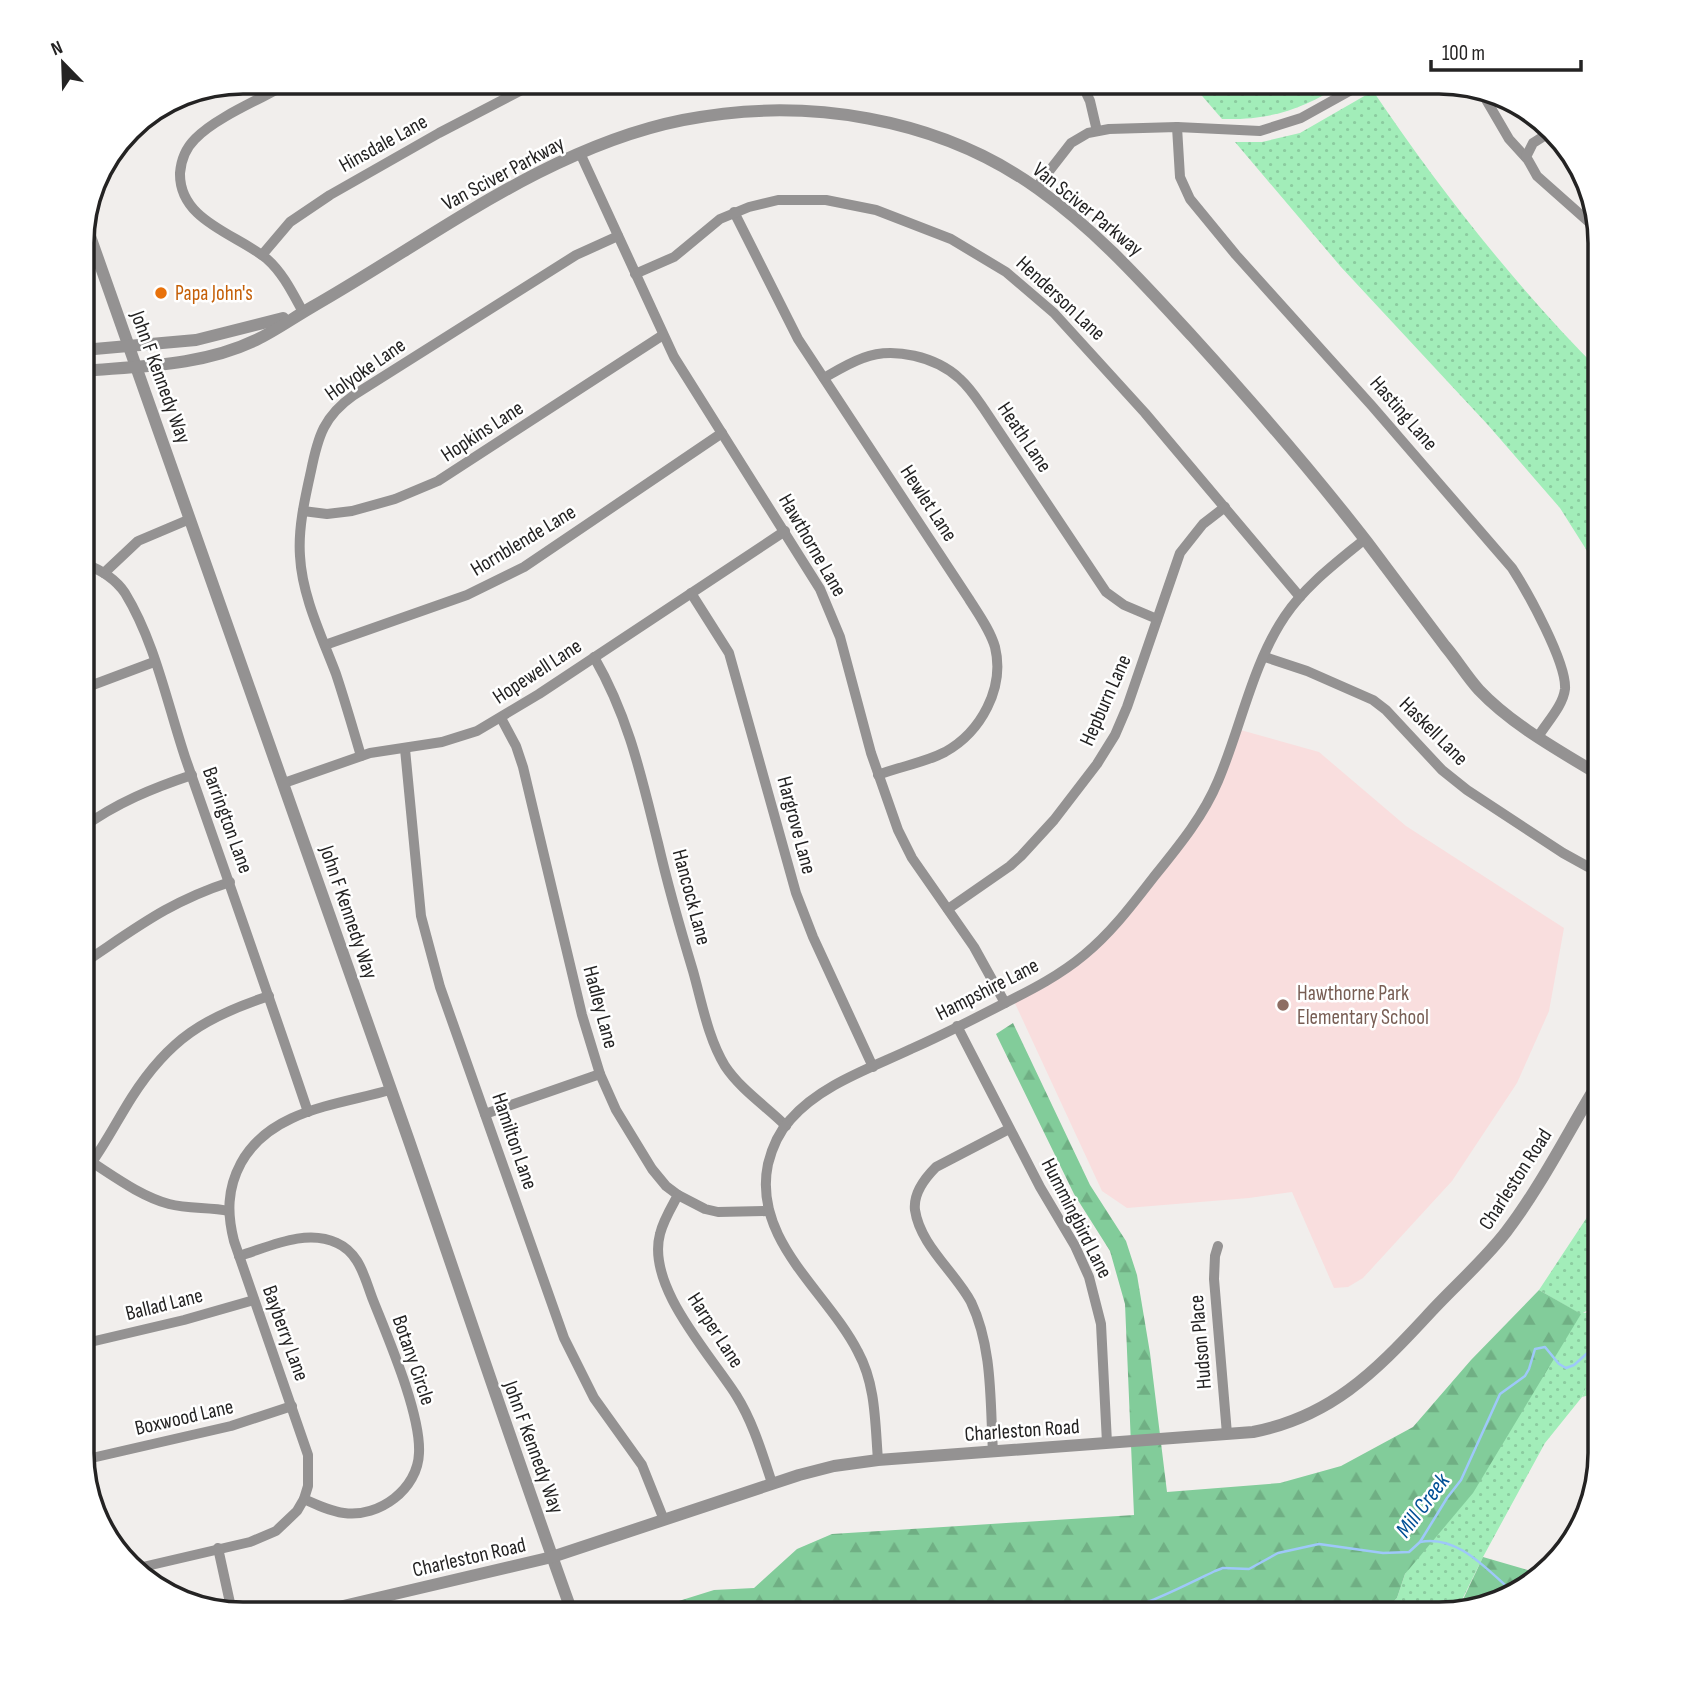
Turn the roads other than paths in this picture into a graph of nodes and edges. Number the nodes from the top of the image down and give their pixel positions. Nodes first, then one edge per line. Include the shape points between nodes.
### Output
1 (268, 95) edge
2 (512, 95) edge
3 (1087, 95) edge
4 (1336, 95) edge
5 (1488, 103) edge
6 (1177, 127) junction
7 (1097, 131) junction
8 (1543, 137) edge
9 (580, 153) junction
10 (1526, 158) junction
11 (1036, 188) junction
12 (733, 212) junction
13 (1587, 220) edge
14 (618, 236) junction
15 (95, 250) edge
16 (262, 255) junction
17 (635, 274) junction
18 (303, 312) junction
19 (663, 335) junction
20 (129, 347) junction
21 (95, 349) edge
22 (136, 366) junction
23 (95, 370) edge
24 (824, 378) junction
25 (722, 433) junction
26 (1225, 507) junction
27 (303, 511) junction
28 (190, 519) junction
29 (785, 531) junction
30 (1365, 540) junction
31 (95, 569) edge
32 (104, 573) junction
33 (691, 593) junction
34 (1300, 597) junction
35 (1157, 619) junction
36 (325, 645) junction
37 (594, 657) junction
38 (1265, 657) junction
39 (154, 662) junction
40 (95, 684) edge
41 (501, 718) junction
42 (1538, 737) junction
43 (405, 749) junction
44 (361, 756) junction
45 (1588, 768) edge
46 (192, 775) junction
47 (878, 775) junction
48 (284, 783) junction
49 (95, 820) edge
50 (1588, 867) edge
51 (230, 882) junction
52 (948, 909) junction
53 (94, 955) edge
54 (269, 996) junction
55 (1005, 1003) junction
56 (957, 1027) junction
57 (873, 1067) junction
58 (600, 1074) junction
59 (390, 1090) junction
60 (1588, 1099) edge
61 (308, 1112) junction
62 (485, 1114) junction
63 (786, 1126) junction
64 (1009, 1129) junction
65 (94, 1151) edge
66 (94, 1163) edge
67 (678, 1195) junction
68 (229, 1211) junction
69 (769, 1211) junction
70 (1218, 1246) dead end
71 (239, 1256) junction
72 (254, 1300) junction
73 (94, 1341) edge
74 (292, 1406) junction
75 (1227, 1434) junction
76 (1107, 1443) junction
77 (993, 1452) junction
78 (94, 1457) edge
79 (878, 1460) junction
80 (772, 1483) junction
81 (304, 1499) junction
82 (664, 1520) junction
83 (218, 1548) junction
84 (552, 1557) junction
85 (146, 1566) edge
86 (230, 1601) edge
87 (373, 1602) edge
88 (568, 1602) edge

1 - 16 street via 201,133 181,163 182,187 193,209
2 - 16 street, Hinsdale Lane via 330,194 290,222
3 - 7 street
4 - 6 street via 1301,118 1268,130
5 - 10 street
6 - 7 street
6 - 42 street, Hasting Lane via 1181,177 1190,199 1521,583 1551,643 1565,687
7 - 11 street via 1071,143
8 - 10 street via 1533,143
9 - 11 street, Van Sciver Parkway via 632,133 701,117 754,111 811,112 939,136
9 - 14 street, Hawthorne Lane
9 - 18 street, Van Sciver Parkway via 456,220
10 - 13 street via 1537,176
11 - 30 street, Van Sciver Parkway via 1133,270
12 - 17 street, Henderson Lane via 674,257
12 - 24 street, Hewlet Lane via 798,339
12 - 26 street, Henderson Lane via 778,200 826,200 892,215 986,258 1054,313 1100,360
14 - 17 street, Hawthorne Lane
14 - 27 street, Holyoke Lane via 576,255 343,403 319,436
15 - 20 street, John F Kennedy Way
16 - 18 street
17 - 19 street, Hawthorne Lane
18 - 20 street, Van Sciver Parkway via 216,337
18 - 22 street, Van Sciver Parkway via 238,347 185,362
19 - 25 street, Hawthorne Lane
19 - 27 street, Hopkins Lane via 438,481 352,511
20 - 21 street, Van Sciver Parkway
20 - 22 street, John F Kennedy Way
22 - 23 street, Van Sciver Parkway
22 - 28 street, John F Kennedy Way
24 - 35 street, Heath Lane via 876,355 902,354 950,371 968,387 1106,592
24 - 47 street, Hewlet Lane via 974,608 995,648 995,689 968,734 936,756
25 - 29 street, Hawthorne Lane
25 - 36 street, Hornblende Lane via 524,567 467,596
26 - 34 street, Henderson Lane
26 - 35 street, Hepburn Lane via 1203,524 1180,553
27 - 36 street, Holyoke Lane via 302,571
28 - 32 street via 138,541
28 - 48 street, John F Kennedy Way
29 - 33 street, Hopewell Lane
29 - 47 street, Hawthorne Lane via 813,574 834,620
30 - 34 street, Hampshire Lane
30 - 42 street, Van Sciver Parkway via 1480,691
31 - 32 street, Barrington Lane
32 - 39 street, Barrington Lane via 124,592 144,629
33 - 37 street, Hopewell Lane
33 - 57 street, Hargrove Lane via 729,653 801,908
34 - 38 street, Hampshire Lane
35 - 52 street, Hepburn Lane via 1121,721 1097,764 1021,856
36 - 44 street, Holyoke Lane
37 - 41 street, Hopewell Lane
37 - 63 street, Hancock Lane via 628,730 718,1053 743,1088
38 - 50 street, Haskell Lane via 1373,701 1441,770
38 - 55 street, Hampshire Lane via 1219,781 1182,843 1097,944 1069,967
39 - 40 street
39 - 46 street, Barrington Lane
41 - 43 street, Hopewell Lane via 460,738
41 - 58 street, Hadley Lane via 527,780 578,1001
42 - 45 street, Van Sciver Parkway
43 - 44 street, Hopewell Lane
43 - 62 street, Hamilton Lane via 424,930
44 - 48 street, Hopewell Lane
46 - 49 street via 140,793
46 - 51 street, Barrington Lane
47 - 52 street, Hawthorne Lane via 905,845
48 - 59 street, John F Kennedy Way
51 - 53 street via 172,905
51 - 54 street, Barrington Lane
52 - 55 street, Hawthorne Lane
54 - 61 street, Barrington Lane
54 - 65 street via 208,1020 175,1044
55 - 56 street, Hampshire Lane
56 - 57 street, Hampshire Lane
56 - 64 street, Hummingbird Lane
57 - 63 street, Hampshire Lane via 825,1092
58 - 62 street
58 - 67 street, Hadley Lane via 645,1158
59 - 61 street, Bayberry Lane
59 - 84 street, John F Kennedy Way
60 - 75 street, Charleston Road via 1508,1228 1414,1331 1355,1386 1324,1408 1272,1429
61 - 68 street, Bayberry Lane via 272,1128 250,1147 236,1172
62 - 82 street, Hamilton Lane via 571,1354 594,1398 642,1465
63 - 69 street, Hampshire Lane via 769,1160
64 - 76 street, Hummingbird Lane via 1075,1246 1094,1293 1101,1324
64 - 77 street via 936,1167 915,1199 919,1223 965,1292 979,1325 989,1373
66 - 68 street via 159,1201
67 - 69 street, Hadley Lane via 718,1212
67 - 80 street, Harper Lane via 660,1234 664,1278 687,1325 749,1419
68 - 71 street, Bayberry Lane
69 - 79 street, Hampshire Lane via 784,1246 859,1353 872,1388
70 - 75 street, Hudson Place via 1214,1279
71 - 72 street, Bayberry Lane
71 - 81 street, Botany Circle via 317,1237 351,1252 382,1323 412,1413 419,1440 417,1467 393,1499 370,1511 346,1514
72 - 73 street, Ballad Lane
72 - 74 street, Bayberry Lane
74 - 78 street, Boxwood Lane via 212,1431
74 - 81 street, Bayberry Lane via 308,1455 309,1486
75 - 76 street, Charleston Road
76 - 77 street, Charleston Road
77 - 79 street, Charleston Road
79 - 80 street, Charleston Road
80 - 82 street, Charleston Road
81 - 83 street via 287,1522 270,1534
82 - 84 street, Charleston Road
83 - 85 street
83 - 86 street
84 - 87 street, Charleston Road
84 - 88 street, John F Kennedy Way

